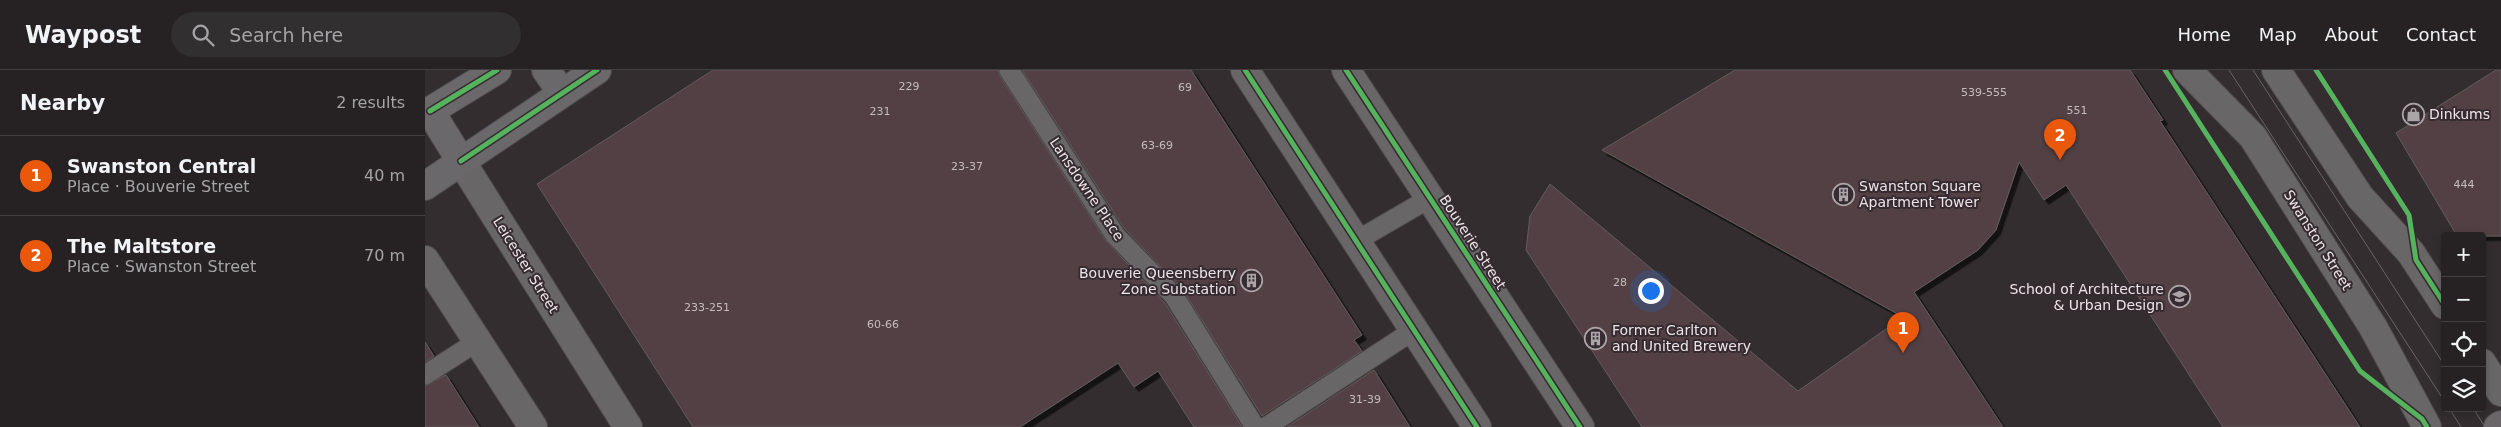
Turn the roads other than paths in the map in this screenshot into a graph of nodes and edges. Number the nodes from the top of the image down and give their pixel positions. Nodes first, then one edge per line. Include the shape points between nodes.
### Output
1 (497, 70) edge
2 (546, 70) edge
3 (597, 70) edge
4 (1009, 70) edge
5 (1245, 70) edge
6 (1346, 70) edge
7 (2187, 70) edge
8 (2276, 70) edge
9 (562, 93) junction
10 (427, 109) edge
11 (461, 161) junction
12 (425, 186) edge
13 (1430, 198) junction
14 (1357, 241) junction
15 (425, 260) edge
16 (2441, 299) edge
17 (1414, 330) junction
18 (478, 341) junction
19 (2485, 367) edge
20 (425, 375) edge
21 (2501, 392) edge
22 (533, 427) edge
23 (628, 427) edge
24 (1255, 427) edge
25 (1266, 427) edge
26 (1477, 427) edge
27 (1580, 427) edge
28 (2427, 427) edge

1 - 10 main road
2 - 9 main road
3 - 9 main road
4 - 24 lane, Lansdowne Place via 1115,235 1174,296
5 - 14 street
6 - 13 street, Bouverie Street
7 - 28 street, Swanston Street via 2253,137 2373,327
8 - 16 street via 2363,202 2411,253
9 - 11 main road
10 - 11 main road, Leicester Street
11 - 12 main road
11 - 23 street, Leicester Street
13 - 14 lane
13 - 27 street, Bouverie Street
14 - 17 street
15 - 18 street
17 - 25 lane
17 - 26 street
18 - 20 lane
18 - 22 street
19 - 21 street

